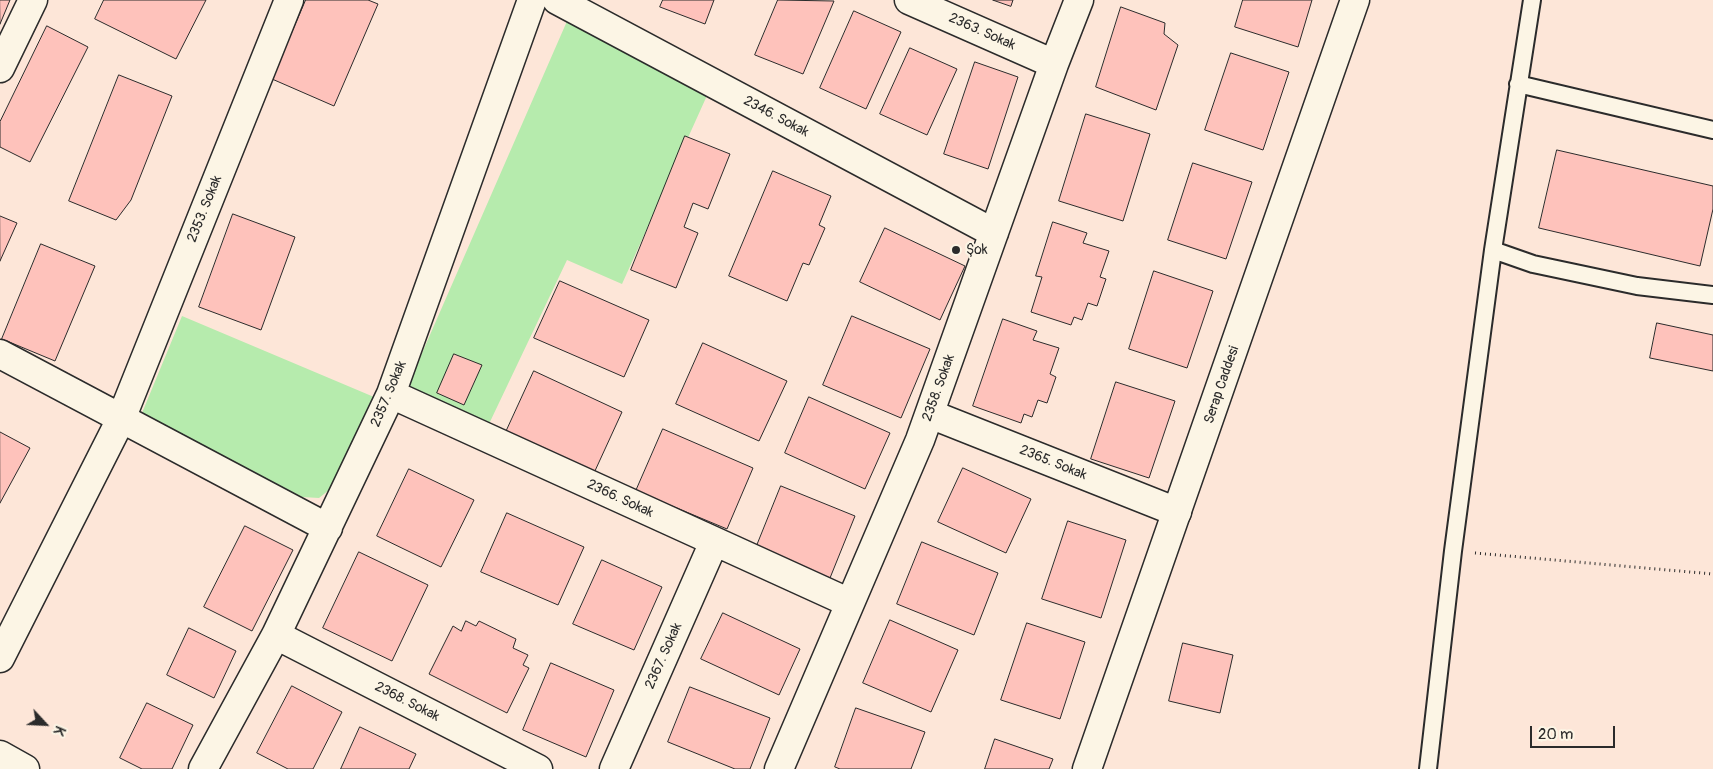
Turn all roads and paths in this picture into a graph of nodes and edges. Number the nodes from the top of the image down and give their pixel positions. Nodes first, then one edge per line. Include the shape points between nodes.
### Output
1 (34, 0) edge
2 (289, 0) edge
3 (532, 0) edge
4 (558, 0) edge
5 (909, 0) edge
6 (1079, 0) edge
7 (1355, 0) edge
8 (1532, 0) edge
9 (1054, 64) junction
10 (0, 68) edge
11 (1518, 84) junction
12 (1713, 130) edge
13 (994, 233) junction
14 (1493, 250) junction
15 (1713, 295) edge
16 (0, 354) edge
17 (391, 394) junction
18 (930, 414) junction
19 (121, 419) junction
20 (1177, 512) junction
21 (328, 528) junction
22 (714, 542) junction
23 (1453, 551) junction
24 (1713, 574) edge
25 (850, 603) junction
26 (276, 635) junction
27 (0, 658) edge
28 (0, 755) edge
29 (25, 769) edge
30 (203, 769) edge
31 (538, 769) edge
32 (614, 769) edge
33 (779, 769) edge
34 (1087, 769) edge
35 (1428, 769) edge

1 - 10 street
2 - 19 street, 2353. Sokak
3 - 17 street, 2357. Sokak
4 - 13 street, 2346. Sokak
5 - 9 street, 2363. Sokak
6 - 9 street, 2358. Sokak
7 - 20 street, Serap Caddesi
8 - 11 lane
9 - 13 street, 2358. Sokak
11 - 12 lane
11 - 14 lane
13 - 18 street, 2358. Sokak
14 - 15 lane via 1533,264 1637,286
14 - 23 lane
16 - 19 street
17 - 21 street, 2357. Sokak
17 - 22 street, 2366. Sokak
18 - 20 street, 2365. Sokak
18 - 25 street, 2358. Sokak
19 - 21 street
19 - 27 street, 2353. Sokak
20 - 34 street, Serap Caddesi
21 - 26 street, 2357. Sokak
22 - 25 street, 2366. Sokak
22 - 32 street, 2367. Sokak
23 - 24 path
23 - 35 lane
25 - 33 street, 2358. Sokak
26 - 30 street, 2357. Sokak
26 - 31 street, 2368. Sokak
28 - 29 street

